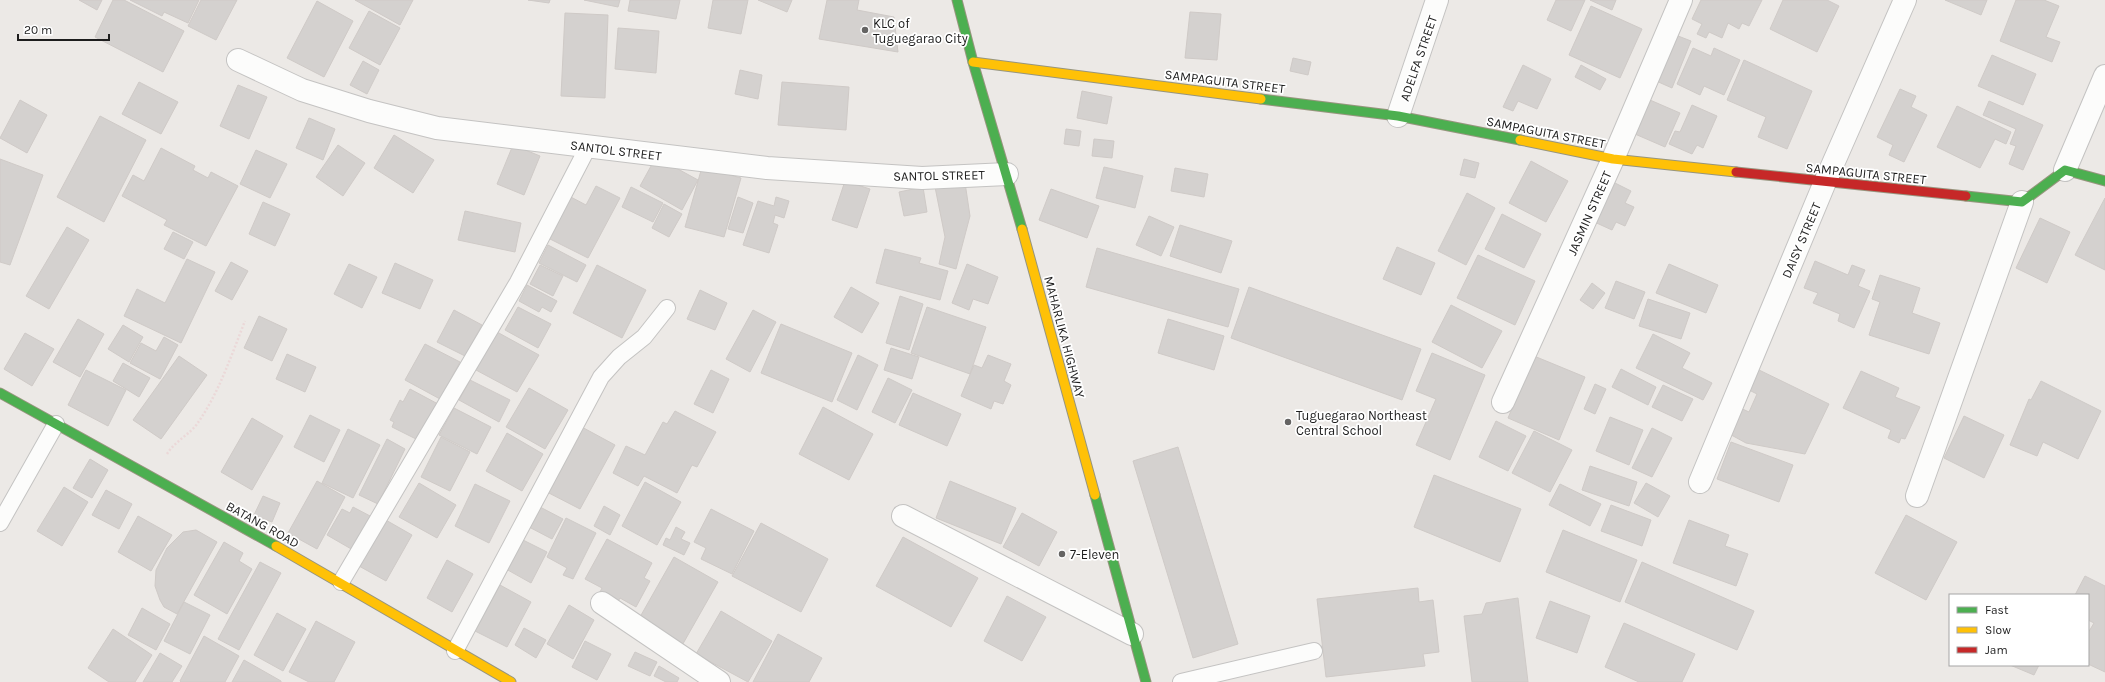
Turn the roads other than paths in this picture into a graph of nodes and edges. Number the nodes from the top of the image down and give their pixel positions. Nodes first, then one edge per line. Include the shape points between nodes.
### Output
1 (958, 0) edge
2 (1438, 0) edge
3 (1681, 0) edge
4 (1905, 0) edge
5 (238, 60) dead end
6 (973, 62) junction
7 (2105, 76) edge
8 (1398, 116) junction
9 (588, 147) junction
10 (1613, 158) junction
11 (2065, 170) junction
12 (1007, 174) junction
13 (2105, 181) edge
14 (1825, 182) junction
15 (2022, 202) junction
16 (667, 308) dead end
17 (0, 393) edge
18 (1503, 402) dead end
19 (56, 424) junction
20 (1700, 482) dead end
21 (1917, 496) dead end
22 (903, 516) dead end
23 (0, 523) edge
24 (340, 582) junction
25 (602, 603) dead end
26 (1132, 634) junction
27 (455, 651) junction
28 (1314, 651) dead end
29 (511, 682) edge
30 (719, 682) edge
31 (1146, 682) edge
32 (1181, 682) edge

1 - 6 street, MAHARLIKA HIGHWAY
2 - 8 street, ADELFA STREET
3 - 10 street, JASMIN STREET
4 - 14 street, DAISY STREET
5 - 9 street, SANTOL STREET via 302,90 369,111 437,128
6 - 8 street, SAMPAGUITA STREET
6 - 12 street, MAHARLIKA HIGHWAY
7 - 11 street
8 - 10 street, SAMPAGUITA STREET
9 - 12 street, SANTOL STREET via 767,168 881,176 922,178
9 - 24 lane via 518,282
10 - 14 street, SAMPAGUITA STREET
10 - 18 street, JASMIN STREET
11 - 13 street
11 - 15 street
12 - 26 street, MAHARLIKA HIGHWAY
14 - 15 street, SAMPAGUITA STREET
14 - 20 street, DAISY STREET
15 - 21 street
16 - 27 lane via 644,337 619,357 600,377
17 - 19 street, BATANG ROAD
19 - 23 lane
19 - 24 street, BATANG ROAD
22 - 26 street
24 - 27 street, BATANG ROAD
25 - 30 street
26 - 31 street, MAHARLIKA HIGHWAY
27 - 29 street, BATANG ROAD
28 - 32 lane

